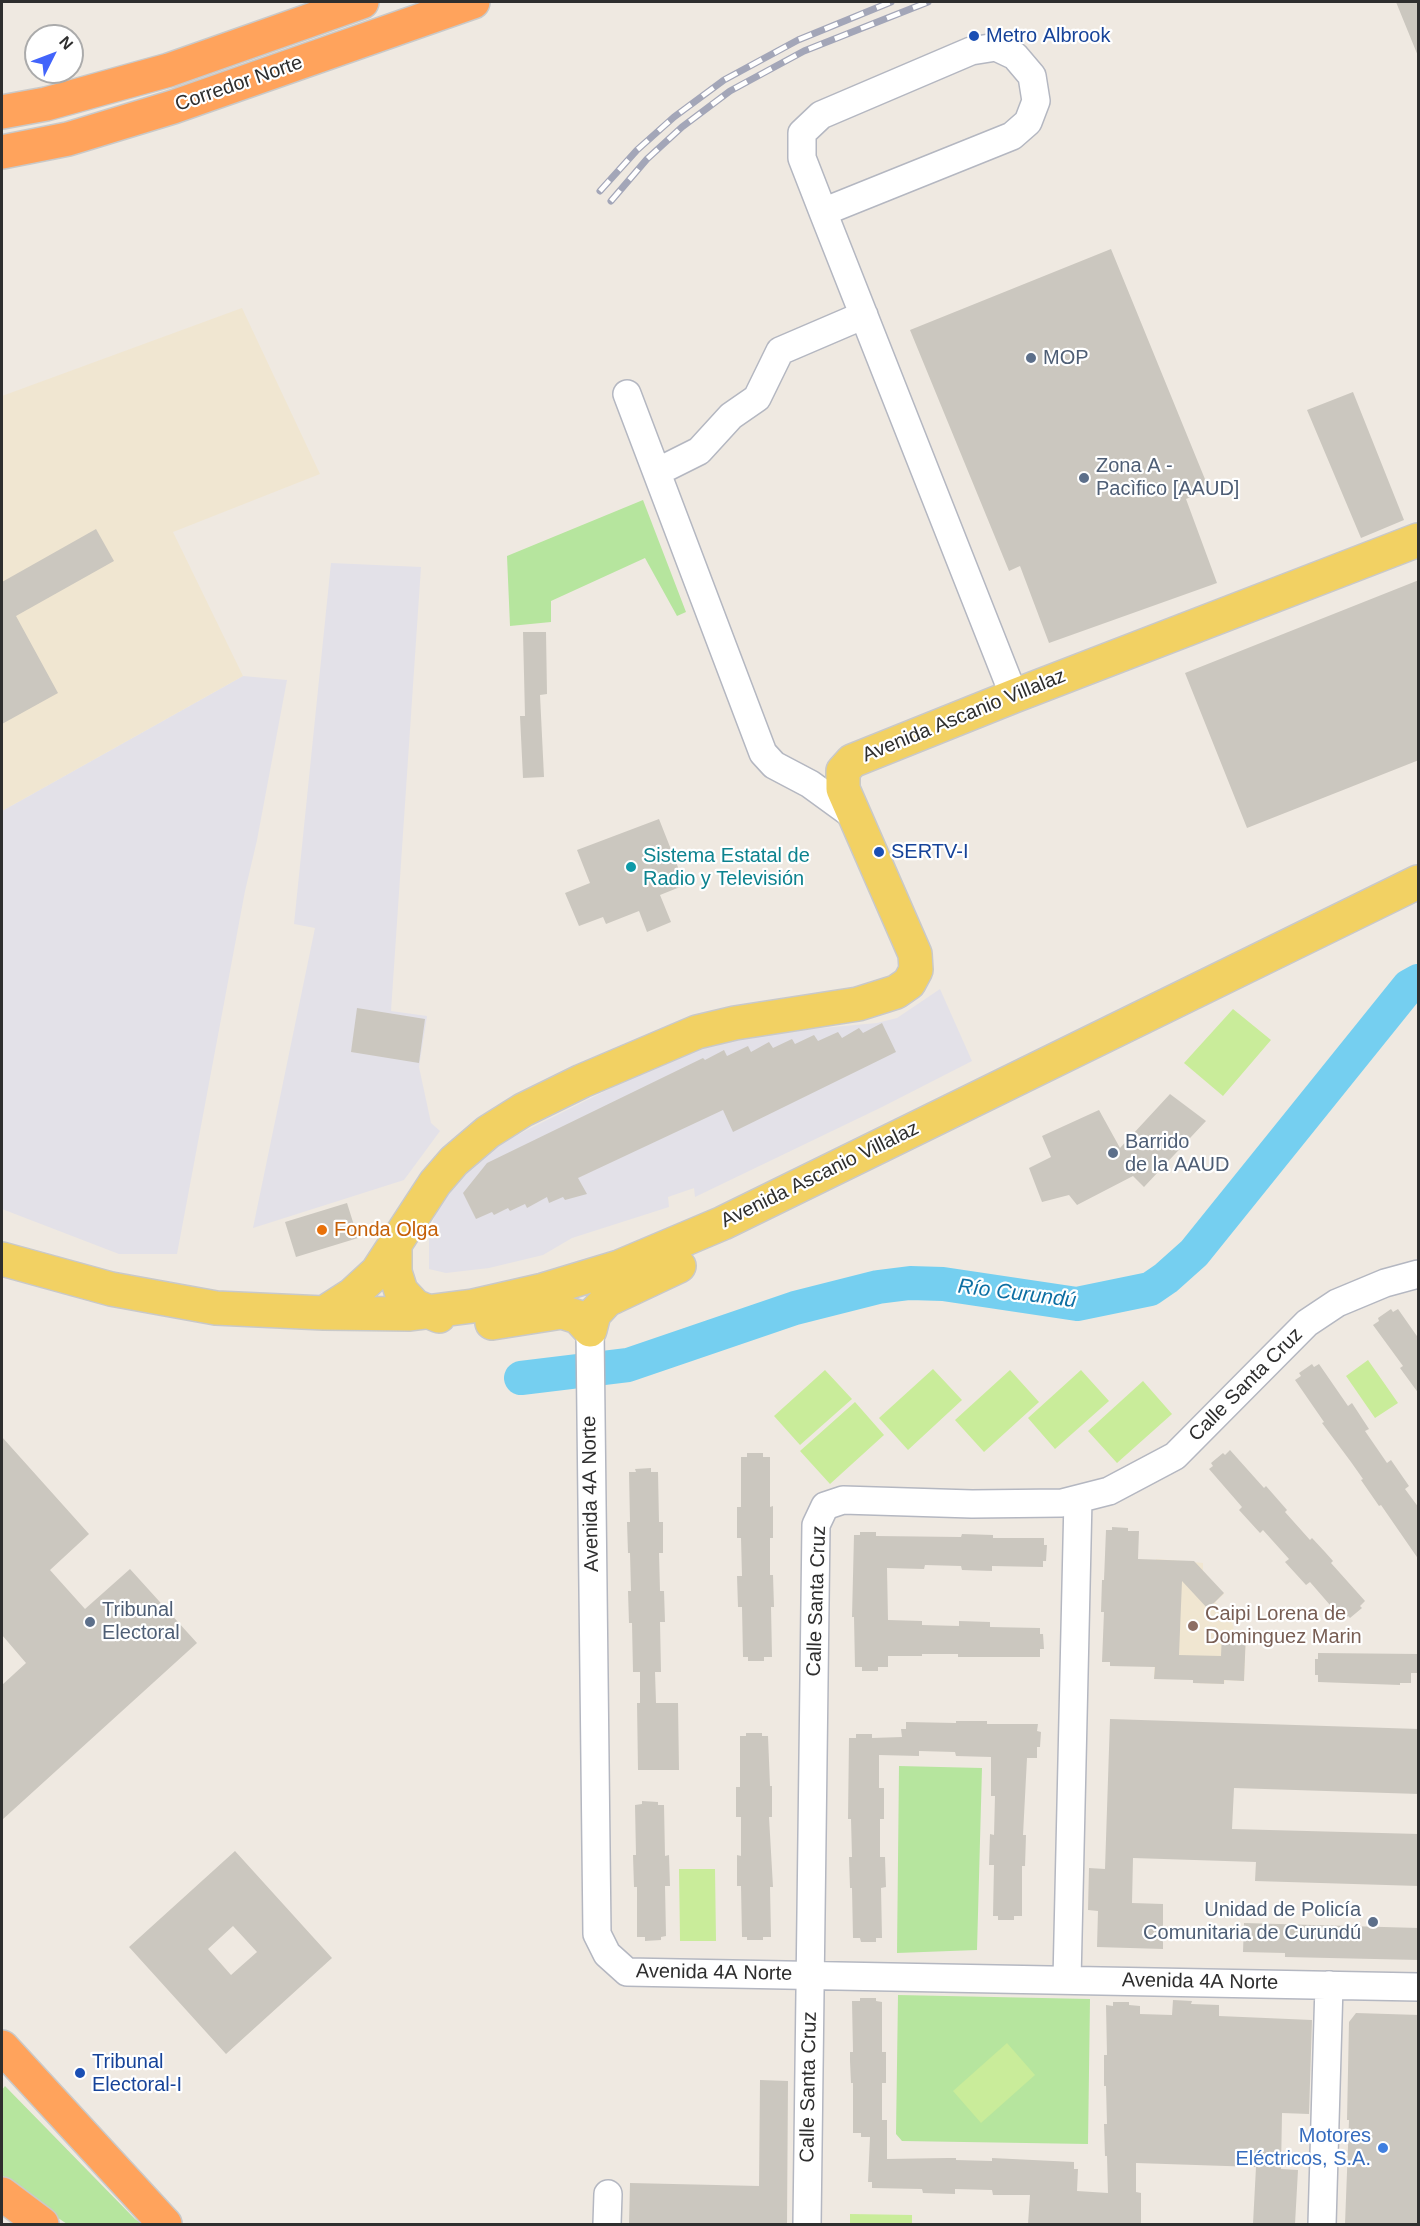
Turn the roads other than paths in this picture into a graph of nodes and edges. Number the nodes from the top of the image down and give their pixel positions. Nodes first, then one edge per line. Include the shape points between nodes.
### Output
1 (362, 2) edge
2 (473, 2) edge
3 (2, 112) edge
4 (2, 152) edge
5 (823, 212) junction
6 (864, 315) junction
7 (627, 394) dead end
8 (657, 472) junction
9 (1419, 540) edge
10 (1014, 696) junction
11 (854, 816) junction
12 (1419, 882) edge
13 (764, 1203) junction
14 (395, 1244) junction
15 (2, 1259) edge
16 (1419, 1274) edge
17 (324, 1313) junction
18 (429, 1313) junction
19 (590, 1336) junction
20 (1078, 1499) junction
21 (810, 1975) junction
22 (1067, 1980) junction
23 (1329, 1985) junction
24 (1419, 1987) edge
25 (2, 2047) edge
26 (2, 2194) edge
27 (608, 2194) dead end
28 (42, 2224) edge
29 (165, 2224) edge
30 (606, 2224) edge
31 (807, 2224) edge
32 (1322, 2224) edge

1 - 3 highway, Corredor Norte via 169,70
2 - 4 highway, Corredor Norte via 174,107 68,139
5 - 5 street via 1012,136 1028,122 1036,101 1032,76 1015,56 996,47 971,51 822,115 802,133 802,158
5 - 6 street
6 - 8 street via 780,351 757,398 731,416 699,451
6 - 10 street
7 - 8 street
8 - 11 street via 763,753 774,765 810,784
9 - 10 main road, Avenida Ascanio Villalaz
10 - 11 main road, Avenida Ascanio Villalaz via 852,761 843,771 843,789
11 - 14 main road, Avenida Ascanio Villalaz via 915,954 916,970 906,987 858,1004 698,1032 523,1110 488,1132 454,1161
12 - 13 main road, Avenida Ascanio Villalaz
13 - 18 main road, Avenida Ascanio Villalaz via 619,1267 512,1298
13 - 19 main road via 708,1251 607,1300 594,1314
14 - 17 main road, Avenida Ascanio Villalaz via 368,1281
14 - 18 main road via 395,1272 401,1291
15 - 17 main road, Avenida Ascanio Villalaz via 111,1289 216,1308
16 - 20 street, Calle Santa Cruz via 1385,1282 1337,1303 1307,1323 1175,1456 1109,1491
17 - 18 main road, Avenida Ascanio Villalaz
18 - 19 main road via 476,1324 562,1312 578,1317
19 - 21 street, Avenida 4A Norte via 597,1934 607,1954 627,1972
20 - 21 street, Calle Santa Cruz via 1062,1503 972,1504 843,1500 825,1506 816,1525
20 - 22 street
21 - 22 street, Avenida 4A Norte
21 - 31 street, Calle Santa Cruz
22 - 23 street, Avenida 4A Norte
23 - 24 street, Avenida 4A Norte
23 - 32 street
25 - 29 highway
26 - 28 highway
27 - 30 street

